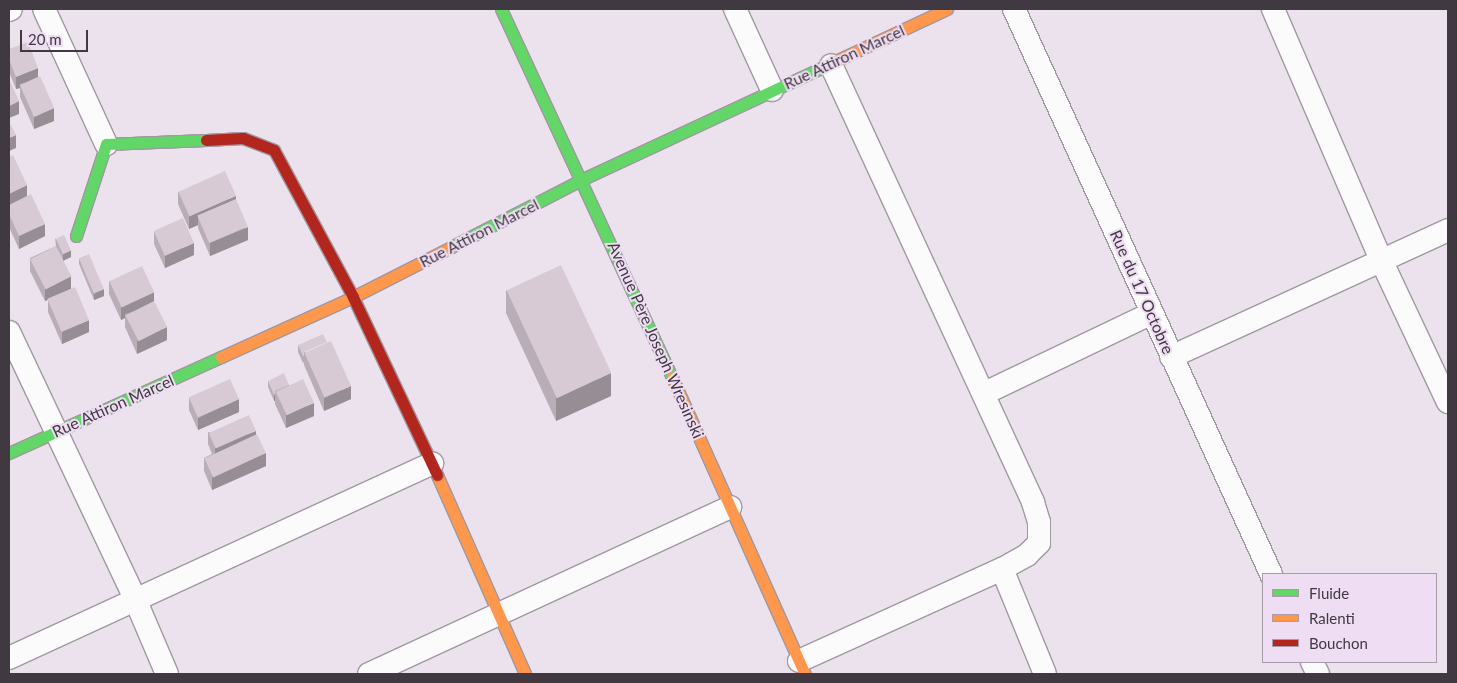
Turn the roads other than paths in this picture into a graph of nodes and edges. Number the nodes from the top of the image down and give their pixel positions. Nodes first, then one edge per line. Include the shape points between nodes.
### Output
1 (44, 9) edge
2 (501, 9) edge
3 (736, 9) edge
4 (947, 9) edge
5 (1014, 9) edge
6 (1273, 9) edge
7 (831, 65) junction
8 (772, 90) junction
9 (106, 144) junction
10 (582, 179) junction
11 (1448, 230) edge
12 (76, 236) dead end
13 (1382, 262) junction
14 (353, 297) junction
15 (1152, 313) junction
16 (9, 332) edge
17 (1171, 357) junction
18 (985, 393) junction
19 (1448, 402) edge
20 (55, 432) junction
21 (9, 453) edge
22 (432, 463) junction
23 (730, 507) junction
24 (1002, 569) junction
25 (1271, 573) edge
26 (135, 598) junction
27 (499, 614) junction
28 (9, 658) edge
29 (802, 668) edge
30 (167, 674) edge
31 (369, 674) edge
32 (525, 674) edge
33 (1045, 674) edge

1 - 9 street
2 - 10 street, Avenue Père Joseph Wresinski
3 - 8 street
4 - 7 street, Rue Attiron Marcel
5 - 15 street, Rue du 17 Octobre
6 - 13 street
7 - 8 street, Rue Attiron Marcel
7 - 18 street
8 - 10 street, Rue Attiron Marcel
9 - 12 street
9 - 14 street via 243,138 274,150
10 - 14 street, Rue Attiron Marcel
10 - 23 street, Avenue Père Joseph Wresinski
11 - 13 street
13 - 17 street
13 - 19 street
14 - 20 street, Rue Attiron Marcel
14 - 22 street
15 - 17 street, Rue du 17 Octobre
15 - 18 street
16 - 20 street
17 - 25 street, Rue du 17 Octobre
18 - 24 street via 1039,522 1039,543 1027,555
20 - 21 street, Rue Attiron Marcel
20 - 26 street
22 - 26 street
22 - 27 street
23 - 27 street
23 - 29 street, Avenue Père Joseph Wresinski
24 - 29 street
24 - 33 street
26 - 28 street
26 - 30 street
27 - 31 street
27 - 32 street

